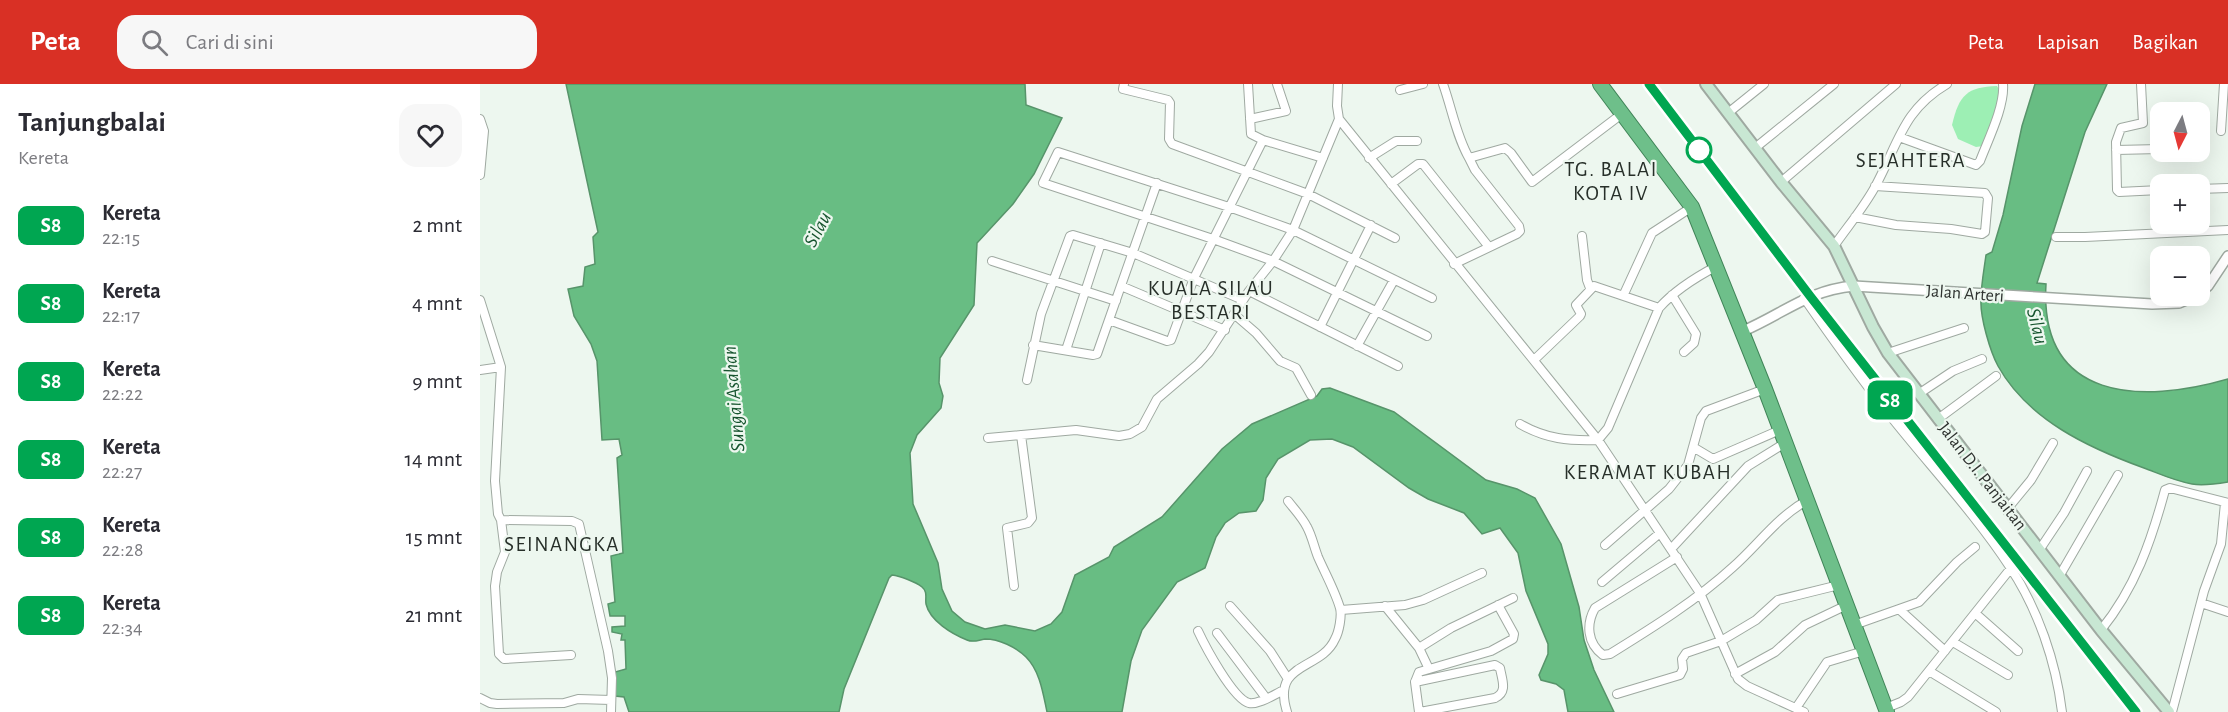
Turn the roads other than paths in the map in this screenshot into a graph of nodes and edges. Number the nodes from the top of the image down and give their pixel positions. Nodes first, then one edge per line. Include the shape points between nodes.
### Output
1 (1124, 84) edge
2 (1248, 84) edge
3 (1277, 84) edge
4 (1338, 84) edge
5 (1423, 84) edge
6 (1443, 84) edge
7 (1600, 84) edge
8 (1706, 84) edge
9 (1764, 84) edge
10 (1834, 84) edge
11 (1896, 84) edge
12 (1947, 84) edge
13 (2003, 84) edge
14 (2141, 84) edge
15 (2224, 84) edge
16 (1400, 90) dead end
17 (1623, 112) junction
18 (1728, 113) junction
19 (480, 119) edge
20 (1250, 119) junction
21 (1339, 119) junction
22 (2221, 131) dead end
23 (1899, 137) junction
24 (1263, 140) junction
25 (1418, 141) dead end
26 (1755, 148) junction
27 (2150, 149) edge
28 (2116, 150) junction
29 (1323, 158) junction
30 (1369, 158) junction
31 (1469, 158) junction
32 (1248, 173) junction
33 (480, 175) edge
34 (1781, 182) junction
35 (1157, 183) junction
36 (1391, 184) junction
37 (1875, 186) junction
38 (2228, 188) edge
39 (2210, 189) edge
40 (2150, 190) edge
41 (1308, 194) junction
42 (1229, 207) junction
43 (1692, 207) junction
44 (1146, 217) junction
45 (1855, 217) junction
46 (1371, 225) junction
47 (1293, 230) junction
48 (2228, 230) edge
49 (1582, 236) dead end
50 (2056, 237) dead end
51 (1395, 238) dead end
52 (1213, 239) junction
53 (1101, 243) junction
54 (1834, 246) junction
55 (1489, 247) junction
56 (1133, 253) junction
57 (2228, 256) edge
58 (1354, 259) junction
59 (992, 261) dead end
60 (1273, 261) junction
61 (1454, 264) junction
62 (1717, 266) junction
63 (1194, 278) junction
64 (1394, 280) junction
65 (1052, 281) junction
66 (2210, 283) edge
67 (1121, 286) junction
68 (1854, 286) junction
69 (1590, 288) junction
70 (1084, 291) junction
71 (1249, 291) junction
72 (1337, 292) junction
73 (1623, 294) junction
74 (1672, 295) junction
75 (1432, 298) dead end
76 (1804, 298) junction
77 (480, 300) edge
78 (1244, 300) junction
79 (1116, 301) junction
80 (2150, 302) edge
81 (1659, 308) junction
82 (1183, 311) junction
83 (1376, 312) junction
84 (1234, 314) junction
85 (1109, 320) junction
86 (1320, 327) junction
87 (1964, 327) dead end
88 (1225, 330) junction
89 (1743, 331) junction
90 (1427, 336) dead end
91 (1033, 345) junction
92 (1357, 346) junction
93 (1066, 350) junction
94 (1684, 352) dead end
95 (1888, 353) junction
96 (1982, 359) dead end
97 (1534, 360) junction
98 (1398, 366) dead end
99 (501, 367) junction
100 (480, 370) edge
101 (1996, 376) dead end
102 (1027, 380) dead end
103 (1765, 389) junction
104 (1920, 393) junction
105 (1311, 395) dead end
106 (1938, 419) junction
107 (1521, 424) dead end
108 (1780, 430) junction
109 (1021, 435) junction
110 (988, 438) dead end
111 (1598, 440) junction
112 (1785, 443) junction
113 (2054, 444) dead end
114 (1693, 447) junction
115 (2087, 471) dead end
116 (2118, 475) dead end
117 (1808, 500) junction
118 (1288, 501) dead end
119 (2226, 503) edge
120 (2008, 508) junction
121 (1645, 511) junction
122 (501, 520) junction
123 (1660, 533) junction
124 (1605, 545) dead end
125 (1975, 547) dead end
126 (1671, 549) junction
127 (2040, 549) junction
128 (1677, 557) junction
129 (2011, 568) junction
130 (1482, 573) dead end
131 (2060, 575) junction
132 (1602, 582) dead end
133 (1839, 585) junction
134 (1014, 586) dead end
135 (1700, 593) junction
136 (1512, 598) dead end
137 (2201, 603) junction
138 (1498, 605) junction
139 (1847, 605) junction
140 (1230, 606) dead end
141 (1385, 606) junction
142 (1341, 610) junction
143 (1900, 610) junction
144 (2228, 612) edge
145 (1975, 613) junction
146 (1854, 625) junction
147 (2101, 630) junction
148 (1198, 631) dead end
149 (1217, 633) dead end
150 (1721, 641) junction
151 (1953, 642) junction
152 (1419, 648) junction
153 (1491, 651) junction
154 (1864, 651) junction
155 (1945, 651) junction
156 (2018, 651) dead end
157 (572, 655) dead end
158 (1495, 665) junction
159 (1430, 669) junction
160 (1929, 671) junction
161 (1736, 675) junction
162 (2008, 675) dead end
163 (1288, 679) junction
164 (1415, 682) junction
165 (1284, 690) junction
166 (1617, 694) dead end
167 (480, 698) edge
168 (1266, 698) junction
169 (611, 700) junction
170 (1800, 710) edge
171 (1886, 710) edge
172 (611, 712) edge
173 (1287, 712) edge
174 (1420, 712) edge
175 (1996, 712) edge
176 (2062, 712) edge
177 (2171, 712) edge

1 - 32 street via 1123,89 1168,100 1170,143
2 - 20 street
3 - 20 street via 1286,111
4 - 21 street
5 - 16 street
6 - 31 street
7 - 17 highway
8 - 18 main road, Jalan D.I. Panjaitan
9 - 18 street
10 - 26 street
11 - 34 street
12 - 23 street via 1914,110
13 - 23 street via 1998,112 1976,165
14 - 28 street via 2143,123 2121,128
15 - 22 street
17 - 31 street via 1532,182 1505,148
17 - 43 highway
18 - 26 main road, Jalan D.I. Panjaitan
19 - 33 street via 484,131
20 - 24 street via 1251,134
21 - 29 street
21 - 30 street
23 - 37 street
24 - 29 street
24 - 32 street
25 - 30 street via 1396,141
26 - 34 main road, Jalan D.I. Panjaitan
27 - 28 street
28 - 40 street via 2118,191
29 - 41 street
30 - 36 street
31 - 55 street via 1520,231
32 - 41 street
32 - 42 street
34 - 54 main road, Jalan D.I. Panjaitan
35 - 42 street
35 - 44 street
35 - 44 street via 1058,152 1043,183
36 - 55 street via 1423,164
36 - 61 street
37 - 45 street
37 - 45 street via 1985,193 1985,232 1896,225
38 - 39 street
41 - 46 street
41 - 47 street
42 - 47 street
42 - 52 street
43 - 62 highway
43 - 73 street via 1652,233
44 - 52 street
44 - 56 street
45 - 54 street
46 - 51 street
46 - 58 street
47 - 58 street
47 - 60 street
48 - 50 street
49 - 69 street
52 - 60 street
52 - 63 street
53 - 56 street
53 - 65 street via 1070,236
53 - 70 street
54 - 68 main road, Jalan D.I. Panjaitan
55 - 61 street
56 - 63 street
56 - 67 street
57 - 66 street, Jalan Arteri
58 - 64 street
58 - 72 street
59 - 65 street
60 - 71 street
60 - 72 street
61 - 97 street
62 - 74 street
62 - 89 highway
63 - 78 street
63 - 82 street
64 - 75 street
64 - 83 street
65 - 70 street
65 - 91 street
67 - 79 street
67 - 82 street
68 - 76 street, Jalan Arteri
68 - 80 street, Jalan Arteri
68 - 95 main road, Jalan D.I. Panjaitan
69 - 73 street
69 - 97 street via 1576,305 1580,316
70 - 79 street
70 - 93 street
71 - 78 street
71 - 86 street
72 - 83 street
72 - 86 street
73 - 81 street
74 - 81 street
74 - 94 street via 1696,334 1694,343
76 - 89 street, Jalan Arteri
76 - 129 street via 1888,414 1919,448
77 - 99 street
78 - 84 street
79 - 85 street
81 - 111 street via 1608,428
82 - 85 street via 1169,341
82 - 88 street
83 - 90 street
83 - 92 street
84 - 88 street
84 - 105 street via 1280,361 1296,368
85 - 93 street via 1096,355
86 - 92 street
87 - 95 street
88 - 109 street via 1198,364 1157,399 1147,420 1136,431 1119,436 1076,430
89 - 103 highway
91 - 93 street
91 - 102 street
92 - 98 street
95 - 104 main road, Jalan D.I. Panjaitan
96 - 104 street via 1953,371
97 - 111 street
99 - 100 street
99 - 122 street via 495,481
101 - 106 street
103 - 108 highway
103 - 114 street via 1706,411
104 - 106 main road, Jalan D.I. Panjaitan
106 - 120 main road, Jalan D.I. Panjaitan
107 - 111 street via 1536,434 1555,438
108 - 112 highway
108 - 114 street via 1713,459
109 - 110 street
109 - 134 street via 1032,518 1028,523 1007,528
111 - 121 street
112 - 117 highway
112 - 126 street via 1748,466
113 - 120 street
114 - 121 street via 1688,465
115 - 127 street
116 - 131 street
117 - 133 highway
117 - 135 street via 1787,513 1732,568
118 - 142 street via 1307,526
119 - 137 street via 2221,544
119 - 147 street via 2165,490 2130,590
120 - 127 main road, Jalan D.I. Panjaitan
121 - 123 street
121 - 124 street
122 - 157 street via 505,552 495,586 499,654 504,659
122 - 169 street via 572,521 579,525 608,651
123 - 126 street
123 - 132 street
125 - 143 street via 1925,598
126 - 128 street
127 - 131 main road, Jalan D.I. Panjaitan
128 - 135 street
128 - 135 street via 1594,608 1588,627 1599,652 1610,654
129 - 145 street
129 - 176 street via 2037,616
130 - 141 street via 1423,600
131 - 147 main road, Jalan D.I. Panjaitan
133 - 139 highway
133 - 150 street via 1778,600 1761,617
135 - 150 street
136 - 138 street
137 - 144 street
137 - 177 street
138 - 152 street
138 - 153 street via 1514,636
139 - 146 highway
139 - 161 street via 1805,624 1775,652
140 - 163 street via 1260,638
141 - 142 street
141 - 152 street
142 - 163 street via 1333,644
143 - 146 street
143 - 155 street
145 - 151 street
145 - 156 street
146 - 154 highway
147 - 177 main road, Jalan D.I. Panjaitan
148 - 168 street via 1212,662 1243,700 1250,703
149 - 168 street
150 - 161 street
150 - 166 street via 1686,653 1680,675
151 - 155 street
151 - 162 street
152 - 159 street
153 - 158 street
153 - 159 street
154 - 170 street via 1827,662
154 - 171 highway
155 - 160 street
158 - 164 street
158 - 174 street via 1500,668 1504,690 1501,695
159 - 164 street via 1419,672
160 - 171 street via 1904,700
160 - 175 street
161 - 170 street via 1743,684
163 - 165 street
164 - 174 street
165 - 168 street
165 - 173 street
167 - 169 street via 497,704
169 - 172 street

